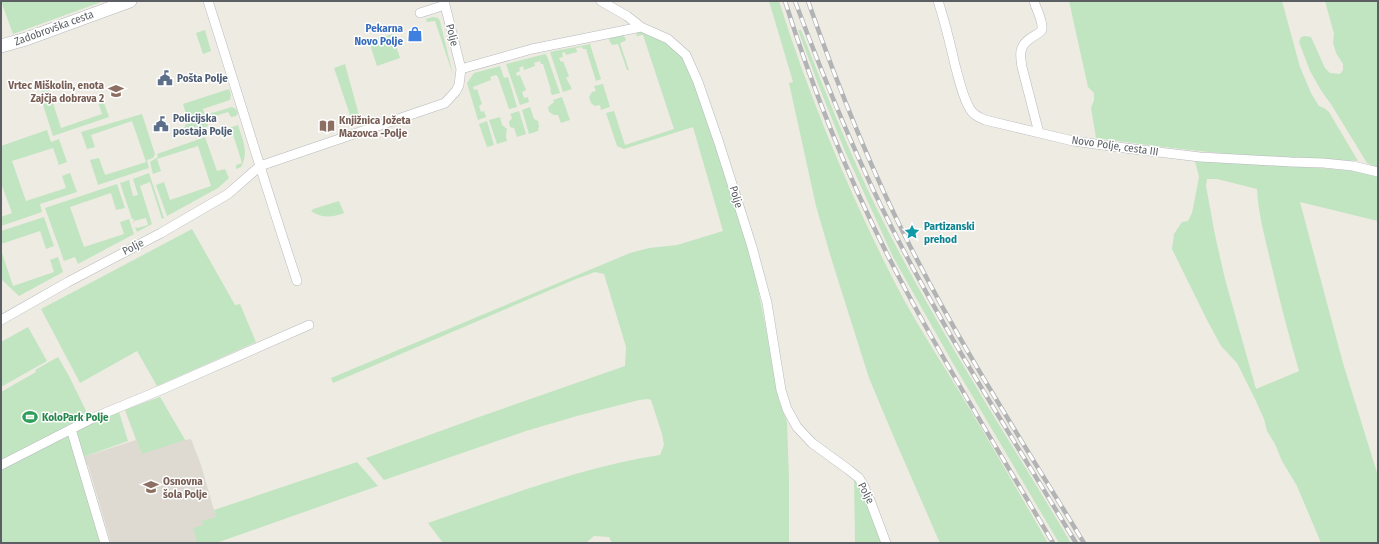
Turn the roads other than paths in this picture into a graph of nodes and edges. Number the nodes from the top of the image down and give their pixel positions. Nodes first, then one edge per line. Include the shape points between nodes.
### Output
1 (130, 1) edge
2 (208, 1) edge
3 (601, 1) edge
4 (938, 1) edge
5 (1034, 1) edge
6 (444, 3) edge
7 (420, 14) dead end
8 (641, 27) junction
9 (1, 46) edge
10 (461, 69) junction
11 (1039, 132) junction
12 (260, 166) junction
13 (1378, 172) edge
14 (296, 281) dead end
15 (1, 320) edge
16 (309, 325) dead end
17 (71, 429) junction
18 (1, 465) edge
19 (105, 543) edge
20 (886, 543) edge

1 - 9 main road, Zadobrovška cesta
2 - 12 street
3 - 8 street, Polje via 628,16
4 - 11 street, Novo Polje, cesta III via 962,92 970,110 985,120
5 - 11 street via 1042,29 1024,43 1021,56
6 - 7 street
6 - 10 street, Polje
8 - 10 street via 532,49
8 - 20 street, Polje via 668,39 686,55 698,82 752,247 767,303 781,390 789,414 796,427 812,443 858,478 871,502
10 - 12 street, Polje via 456,91 440,105
11 - 13 street, Novo Polje, cesta III via 1074,141 1200,158 1323,163
12 - 14 street
12 - 15 street, Polje via 228,194
16 - 17 street
17 - 18 street
17 - 19 street

